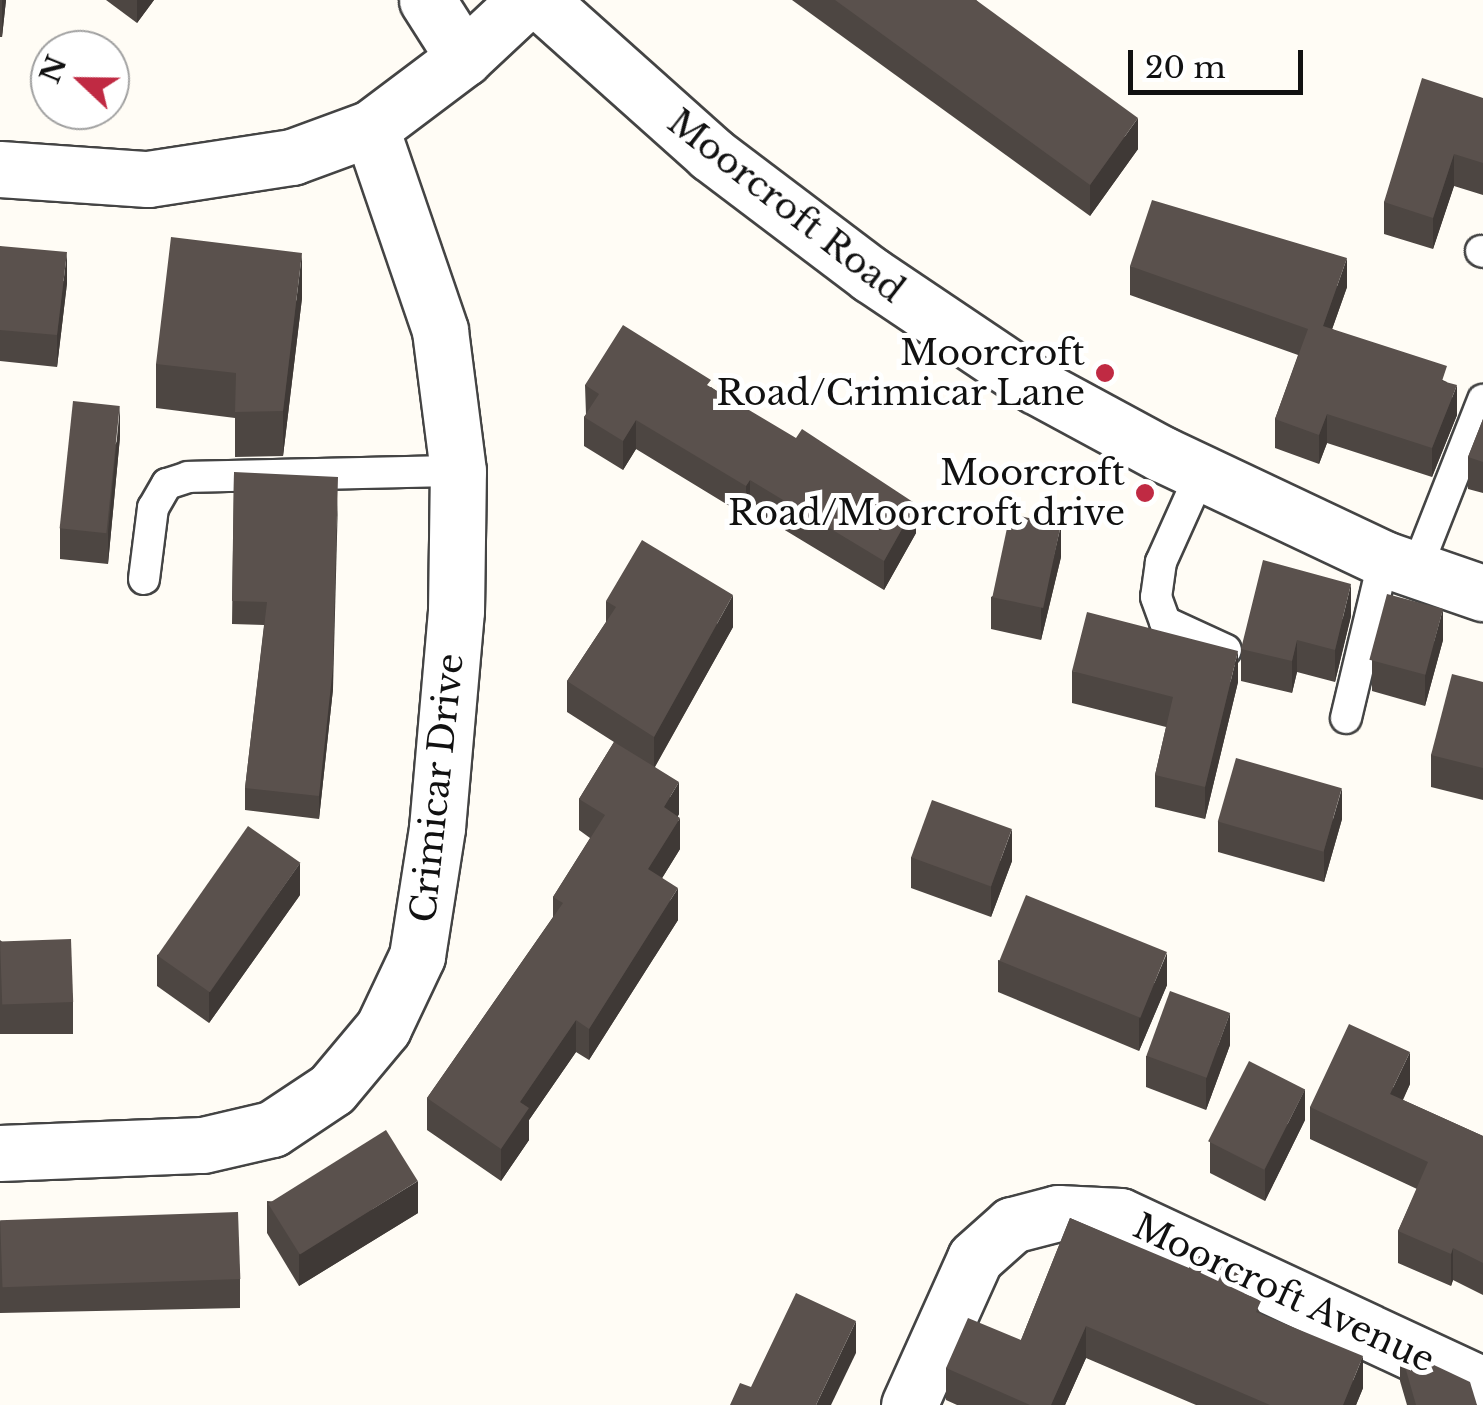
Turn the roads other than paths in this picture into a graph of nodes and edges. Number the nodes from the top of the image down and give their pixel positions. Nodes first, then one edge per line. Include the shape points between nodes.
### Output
1 (427, 0) edge
2 (526, 0) edge
3 (539, 0) edge
4 (464, 58) junction
5 (371, 128) junction
6 (0, 169) edge
7 (1483, 400) edge
8 (458, 470) junction
9 (1201, 473) junction
10 (1400, 564) junction
11 (144, 579) dead end
12 (1483, 592) edge
13 (1226, 650) edge
14 (1346, 718) dead end
15 (0, 1154) edge
16 (1483, 1385) edge
17 (909, 1405) edge

1 - 4 street
2 - 4 street
3 - 9 street, Moorcroft Road via 710,154 871,275 1036,386
4 - 5 street
5 - 6 street via 292,157 215,172 148,179
5 - 8 street, Crimicar Drive via 440,330
7 - 10 lane
8 - 11 lane via 188,477 167,484 153,508
8 - 15 street, Crimicar Drive via 456,610 437,828 417,956 383,1028 332,1090 272,1129 203,1145
9 - 10 street, Moorcroft Road
9 - 13 lane via 1161,562 1156,598 1165,622
10 - 12 street, Moorcroft Road
10 - 14 lane
16 - 17 street, Moorcroft Avenue via 1120,1216 1058,1214 1012,1224 976,1258

